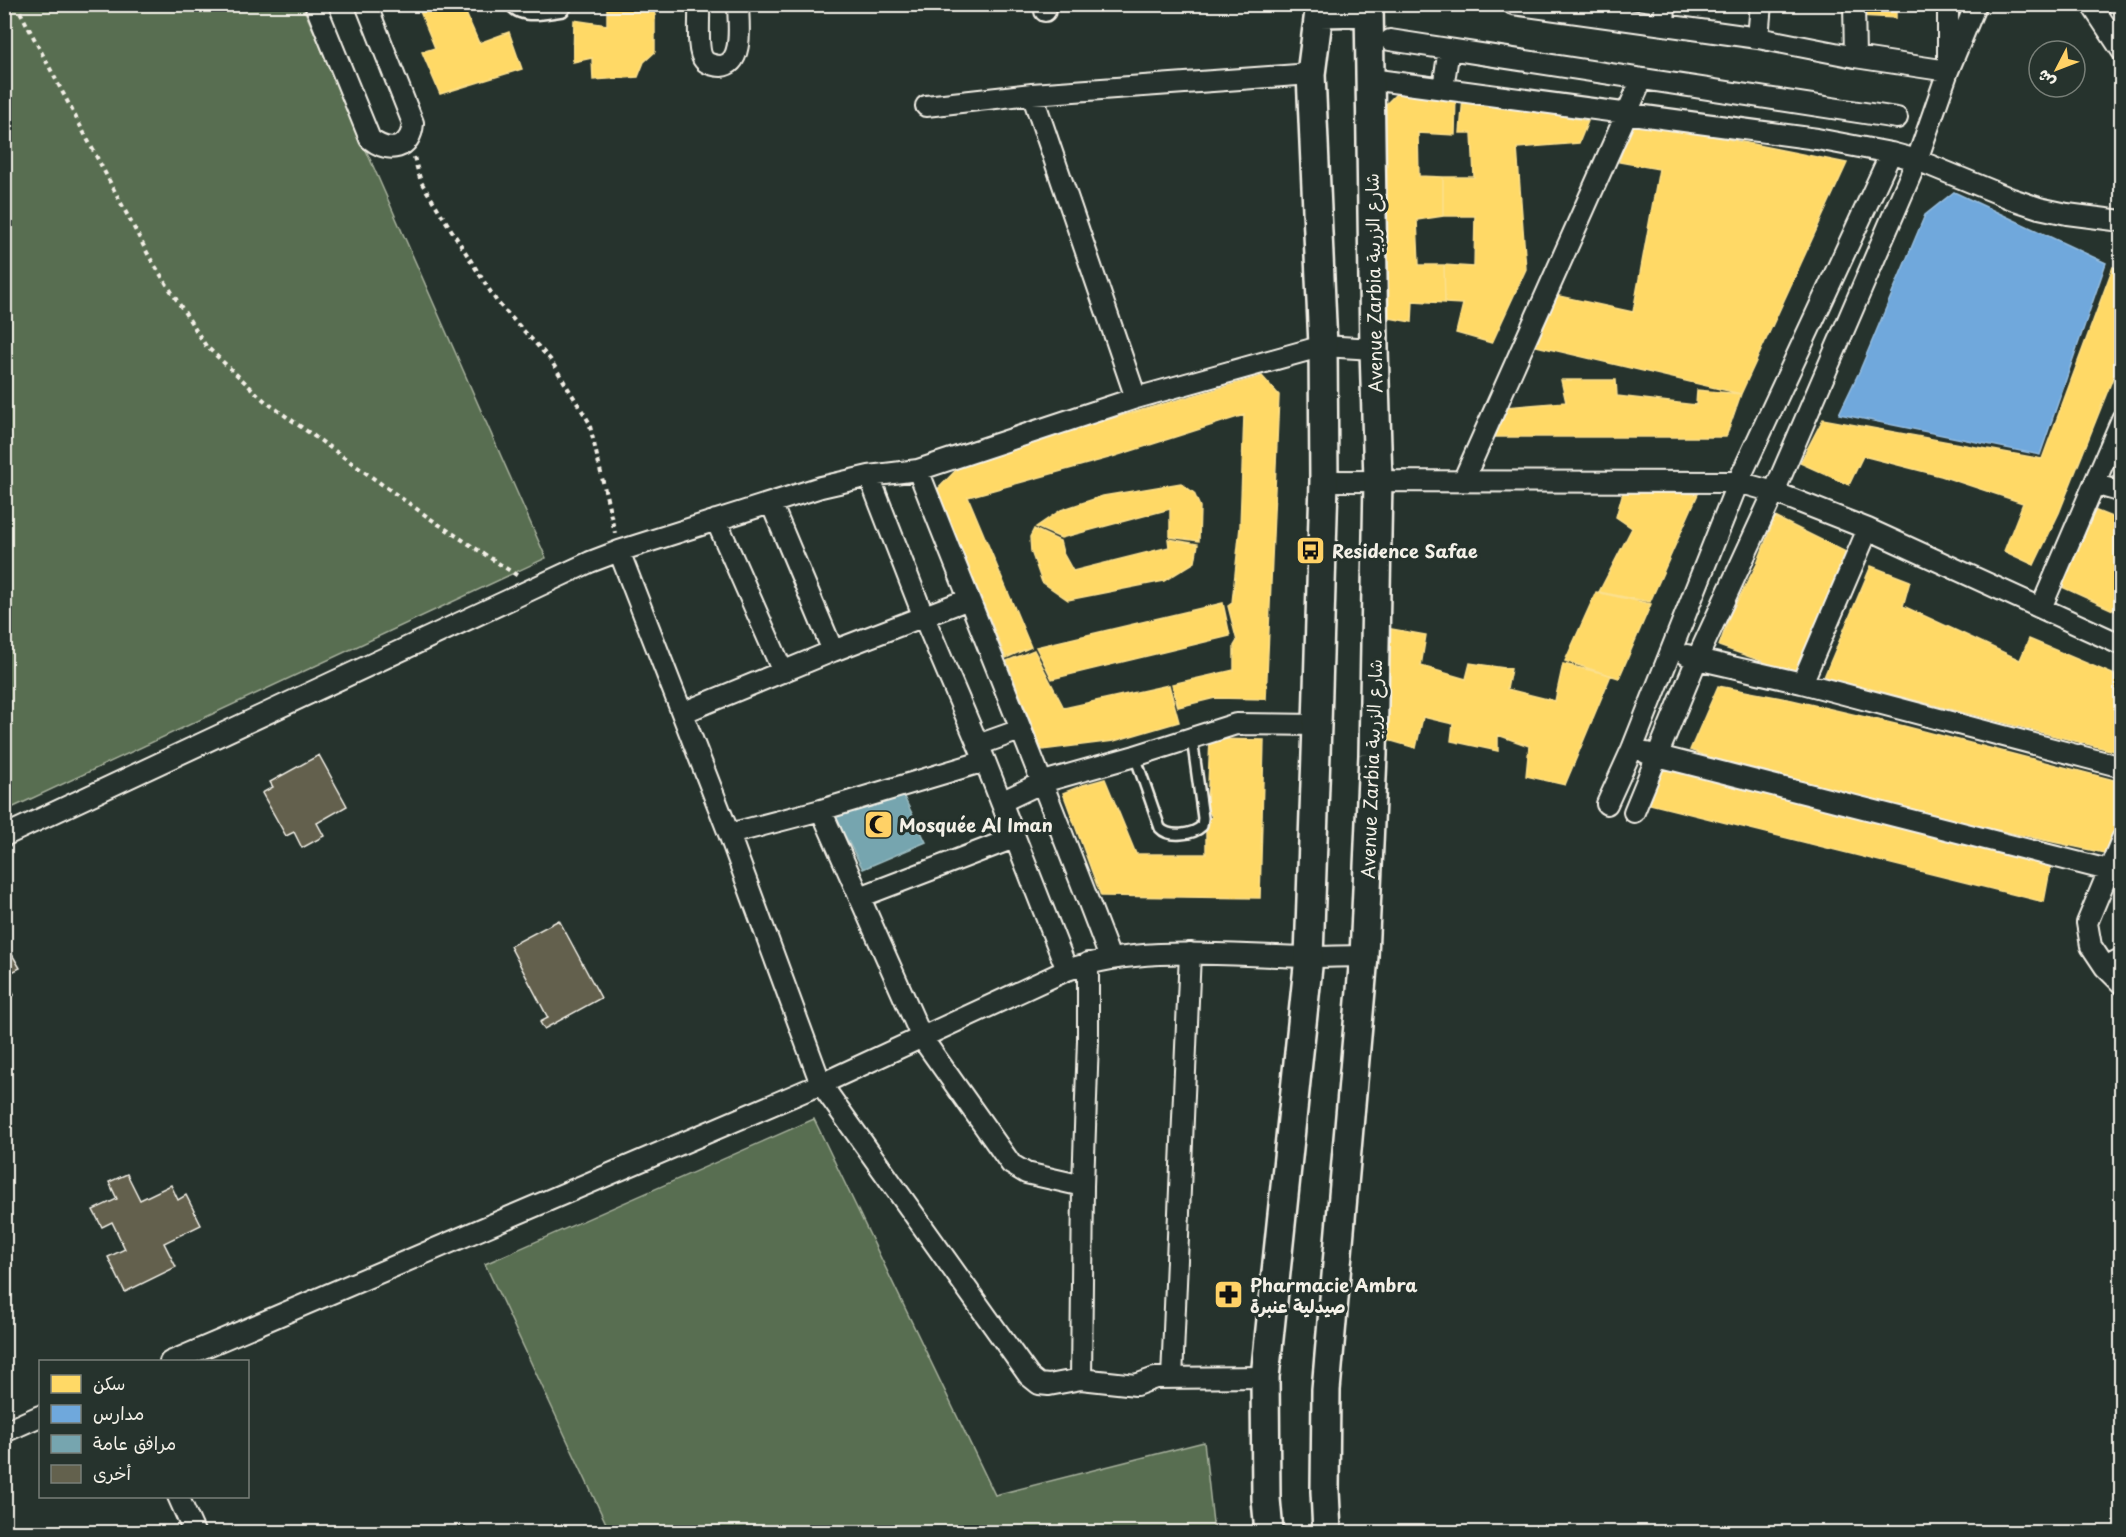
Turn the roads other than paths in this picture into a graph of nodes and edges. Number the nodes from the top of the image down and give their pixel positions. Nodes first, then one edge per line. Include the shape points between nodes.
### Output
1 (315, 4) edge
2 (366, 4) edge
3 (510, 4) edge
4 (569, 4) edge
5 (699, 4) edge
6 (738, 4) edge
7 (1513, 4) edge
8 (1665, 4) edge
9 (1761, 4) edge
10 (1854, 4) edge
11 (1948, 4) edge
12 (1976, 4) edge
13 (2091, 4) edge
14 (1369, 8) edge
15 (1559, 8) edge
16 (1320, 9) edge
17 (1664, 24) junction
18 (1758, 38) junction
19 (1390, 40) dead end
20 (1449, 49) junction
21 (2121, 51) edge
22 (1855, 57) junction
23 (1948, 71) junction
24 (1311, 74) junction
25 (1370, 79) junction
26 (1642, 79) junction
27 (1443, 88) junction
28 (1032, 94) junction
29 (926, 106) dead end
30 (1822, 106) junction
31 (1628, 113) junction
32 (1897, 118) dead end
33 (1817, 139) junction
34 (1891, 153) junction
35 (1917, 160) junction
36 (2121, 221) edge
37 (1323, 346) junction
38 (1374, 349) junction
39 (1136, 398) junction
40 (1775, 402) junction
41 (1808, 412) junction
42 (2121, 419) edge
43 (918, 470) junction
44 (869, 476) junction
45 (1378, 480) junction
46 (1324, 481) junction
47 (1463, 481) junction
48 (1738, 482) junction
49 (2094, 484) junction
50 (1774, 492) junction
51 (2121, 492) edge
52 (771, 503) junction
53 (716, 520) junction
54 (1868, 529) junction
55 (619, 551) junction
56 (969, 599) junction
57 (2041, 608) junction
58 (923, 615) junction
59 (2121, 645) edge
60 (1671, 649) junction
61 (833, 651) junction
62 (1697, 659) junction
63 (783, 672) junction
64 (1802, 683) junction
65 (682, 713) junction
66 (1317, 725) junction
67 (1020, 730) junction
68 (1192, 738) junction
69 (1632, 749) junction
70 (981, 753) junction
71 (1135, 756) junction
72 (1658, 756) junction
73 (2121, 767) edge
74 (1043, 782) junction
75 (1001, 802) junction
76 (1607, 804) dead end
77 (821, 810) junction
78 (1634, 813) dead end
79 (729, 834) junction
80 (4, 836) edge
81 (1014, 838) junction
82 (2121, 839) edge
83 (2108, 870) junction
84 (860, 897) junction
85 (1190, 953) junction
86 (1364, 956) junction
87 (1309, 957) junction
88 (1110, 958) junction
89 (2113, 962) edge
90 (1088, 963) junction
91 (1067, 970) junction
92 (2121, 984) edge
93 (922, 1038) junction
94 (821, 1084) junction
95 (1083, 1186) junction
96 (175, 1360) edge
97 (1265, 1377) junction
98 (1172, 1378) junction
99 (1081, 1379) junction
100 (39, 1416) edge
101 (4, 1432) edge
102 (178, 1498) edge
103 (194, 1533) edge
104 (1269, 1533) edge
105 (1327, 1533) edge

1 - 2 street via 370,139 390,149 400,147 412,132 411,115
3 - 4 lane via 522,14 563,11
5 - 6 street via 703,60 721,66 730,63 739,50
7 - 15 street
8 - 17 street
9 - 18 street
10 - 22 street
11 - 23 street
12 - 23 street
13 - 21 street
14 - 16 main road
14 - 25 main road, Avenue Zarbia شارع الزربية
15 - 17 street
16 - 24 main road
17 - 18 street
18 - 22 street
19 - 20 street
20 - 26 street
20 - 27 street
22 - 23 street
23 - 35 street
24 - 28 street
24 - 37 main road
25 - 27 street
25 - 38 main road, Avenue Zarbia شارع الزربية
26 - 30 street
26 - 31 street
27 - 31 street
28 - 29 street
28 - 39 street
30 - 32 street
30 - 33 street
31 - 33 street
31 - 47 street
33 - 34 street
34 - 35 street
34 - 40 street
35 - 36 street via 2039,208
35 - 41 street
37 - 38 street
37 - 39 street
37 - 46 main road
38 - 45 main road, Avenue Zarbia شارع الزربية
39 - 43 street
40 - 41 street
40 - 48 street
41 - 50 street
42 - 49 street
43 - 44 street
43 - 56 street
44 - 52 street
44 - 58 street
45 - 46 street
45 - 47 street
45 - 86 main road, Avenue Zarbia شارع الزربية via 1373,755
46 - 66 main road
47 - 48 street
48 - 50 street
48 - 60 street
49 - 51 street
49 - 57 street
50 - 54 street
50 - 62 street
52 - 53 street
52 - 61 street
53 - 55 street
53 - 63 street
54 - 57 street
54 - 64 street
55 - 65 street
55 - 80 street
56 - 58 street
56 - 67 street
57 - 59 street
58 - 61 street
58 - 70 street
60 - 62 street
60 - 69 street
61 - 63 street
62 - 64 street
62 - 72 street
63 - 65 street
64 - 73 street
65 - 79 street
66 - 68 street via 1236,724
66 - 87 main road
67 - 70 street
67 - 74 street
68 - 71 street
68 - 71 lane via 1203,818 1198,830 1164,833
69 - 72 street
69 - 76 street
70 - 75 street
70 - 77 street
71 - 74 street
72 - 78 street
72 - 83 street
74 - 75 street
74 - 88 street
75 - 81 street
77 - 79 street
77 - 84 street
79 - 94 street
81 - 84 street
81 - 91 street
82 - 83 street
83 - 89 street via 2087,923 2091,946
84 - 93 street
85 - 87 street
85 - 88 street
85 - 98 street
86 - 87 street
86 - 105 main road, Avenue Zarbia شارع الزربية via 1326,1390
87 - 97 main road
88 - 90 street
89 - 92 street
90 - 91 street
90 - 95 street
91 - 93 street
93 - 94 street
93 - 95 street via 1011,1164 1026,1173
94 - 96 street
94 - 99 street via 1029,1376 1039,1384 1049,1385
95 - 99 street
97 - 98 street
97 - 104 main road
98 - 99 street via 1155,1378 1136,1385
100 - 101 street
102 - 103 street

